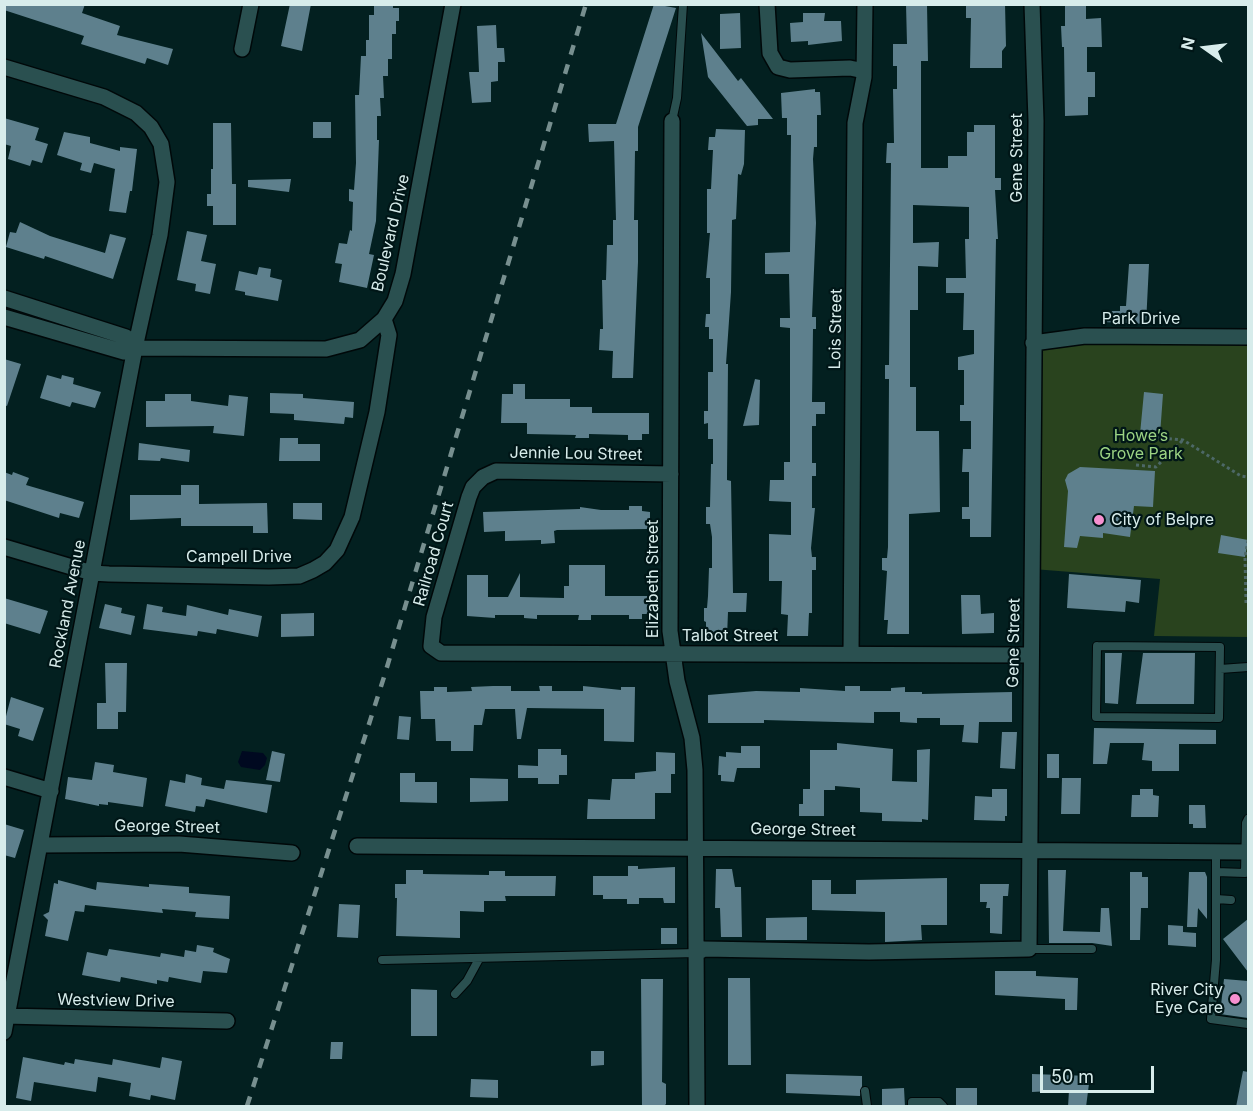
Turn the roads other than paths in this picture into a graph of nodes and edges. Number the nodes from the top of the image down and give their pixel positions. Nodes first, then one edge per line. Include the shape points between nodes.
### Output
1 (251, 4) edge
2 (453, 4) edge
3 (683, 4) edge
4 (767, 4) edge
5 (865, 4) edge
6 (1032, 4) edge
7 (242, 49) dead end
8 (4, 67) edge
9 (864, 71) junction
10 (672, 121) joint
11 (4, 298) edge
12 (22, 304) junction
13 (11, 319) edge
14 (384, 319) junction
15 (1248, 337) edge
16 (1033, 343) junction
17 (135, 348) junction
18 (671, 474) junction
19 (483, 477) joint
20 (4, 547) edge
21 (92, 573) junction
22 (431, 646) joint
23 (673, 654) junction
24 (851, 654) junction
25 (1031, 655) junction
26 (1248, 667) edge
27 (1220, 669) junction
28 (4, 777) edge
29 (51, 792) junction
30 (1248, 819) edge
31 (41, 845) junction
32 (357, 846) dead end
33 (696, 848) junction
34 (1029, 850) junction
35 (1216, 852) junction
36 (1247, 852) edge
37 (292, 853) dead end
38 (1216, 872) junction
39 (1216, 899) junction
40 (1231, 900) dead end
41 (1029, 949) junction
42 (1092, 950) dead end
43 (697, 954) junction
44 (479, 959) junction
45 (382, 960) dead end
46 (454, 994) dead end
47 (6, 1016) edge
48 (227, 1021) dead end
49 (1248, 1024) edge
50 (4, 1032) edge
51 (865, 1091) dead end
52 (697, 1107) edge
53 (867, 1107) edge
54 (912, 1107) edge
55 (943, 1107) edge

1 - 7 street
2 - 14 street, Boulevard Drive via 404,274
3 - 10 lane
4 - 9 street via 770,53 778,67
5 - 9 street, Lois Street
6 - 16 street, Gene Street via 1036,121
8 - 17 street, Rockland Avenue via 104,97 136,113 162,144 167,182 160,235
9 - 24 street, Lois Street via 855,123
10 - 18 street, Elizabeth Street
11 - 12 street
12 - 13 lane
12 - 17 street via 126,337
13 - 17 street, Boulevard Drive via 110,349 124,352
14 - 17 street, Boulevard Drive via 360,340 326,349
14 - 21 street, Campell Drive via 389,335 369,452 343,539 325,562 299,576
15 - 16 street, Park Drive via 1085,336
16 - 25 street, Gene Street
17 - 21 street, Rockland Avenue
18 - 19 street, Jennie Lou Street via 496,471
18 - 23 street, Elizabeth Street
19 - 22 street, Railroad Court via 469,497 434,617
20 - 21 street, Campell Drive
21 - 29 street, Rockland Avenue
22 - 23 street, Talbot Street via 441,653
23 - 24 street, Talbot Street
23 - 33 street, Elizabeth Street via 692,738
24 - 25 street, Talbot Street
25 - 34 street, Gene Street
26 - 27 lane
27 - 27 lane via 1220,718 1096,717 1097,646 1220,647
28 - 29 street
29 - 31 street, Rockland Avenue
30 - 36 lane
31 - 37 street, George Street via 179,844
31 - 47 street, Rockland Avenue
32 - 33 street, George Street
33 - 34 street, George Street
33 - 43 street, Elizabeth Street
34 - 35 street, George Street
34 - 41 street, Gene Street
35 - 36 street, George Street
35 - 38 lane
36 - 38 lane via 1245,873
38 - 39 lane
39 - 40 lane
39 - 49 lane via 1211,1019
41 - 42 lane
41 - 43 street via 869,952 704,949
43 - 44 lane
43 - 52 street, Elizabeth Street
44 - 45 lane
44 - 46 lane via 467,981
47 - 48 street, Westview Drive
47 - 50 street, Rockland Avenue
51 - 53 lane
54 - 55 lane via 912,1102 939,1102

